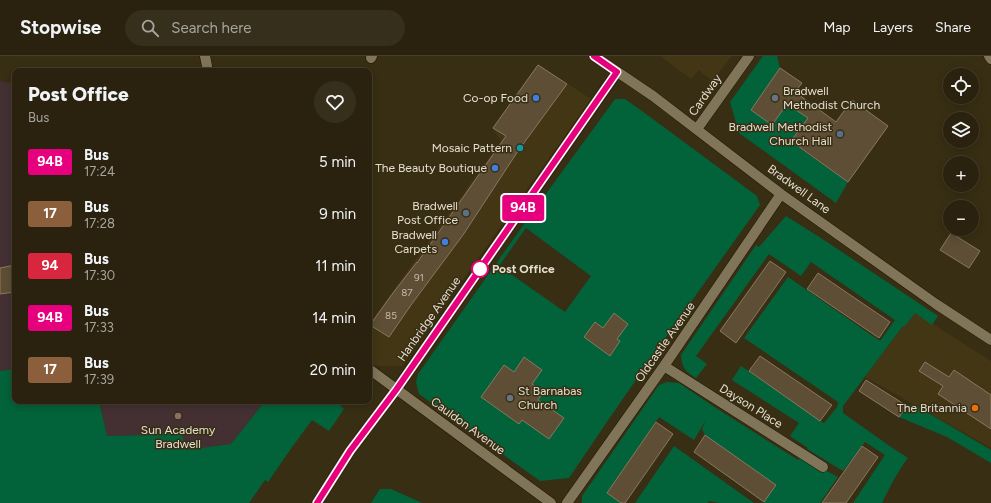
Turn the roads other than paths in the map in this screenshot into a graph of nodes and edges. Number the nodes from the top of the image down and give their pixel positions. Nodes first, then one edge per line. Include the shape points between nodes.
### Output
1 (205, 56) edge
2 (594, 56) edge
3 (749, 56) edge
4 (989, 56) edge
5 (991, 59) edge
6 (207, 68) edge
7 (617, 72) junction
8 (697, 129) junction
9 (781, 194) junction
10 (991, 340) edge
11 (664, 366) junction
12 (372, 371) edge
13 (396, 390) junction
14 (823, 467) dead end
15 (317, 503) edge
16 (551, 503) edge
17 (567, 503) edge

1 - 6 street
2 - 7 street, Bradwell Lane
3 - 8 street, Cardway
4 - 5 street
7 - 8 street, Bradwell Lane
7 - 13 street, Hanbridge Avenue
8 - 9 street, Bradwell Lane
9 - 10 street, Bradwell Lane
9 - 11 street, Oldcastle Avenue
11 - 14 street, Dayson Place
11 - 17 street, Oldcastle Avenue
12 - 13 street, Cauldon Avenue
13 - 15 street, Hanbridge Avenue via 350,451
13 - 16 street, Cauldon Avenue

